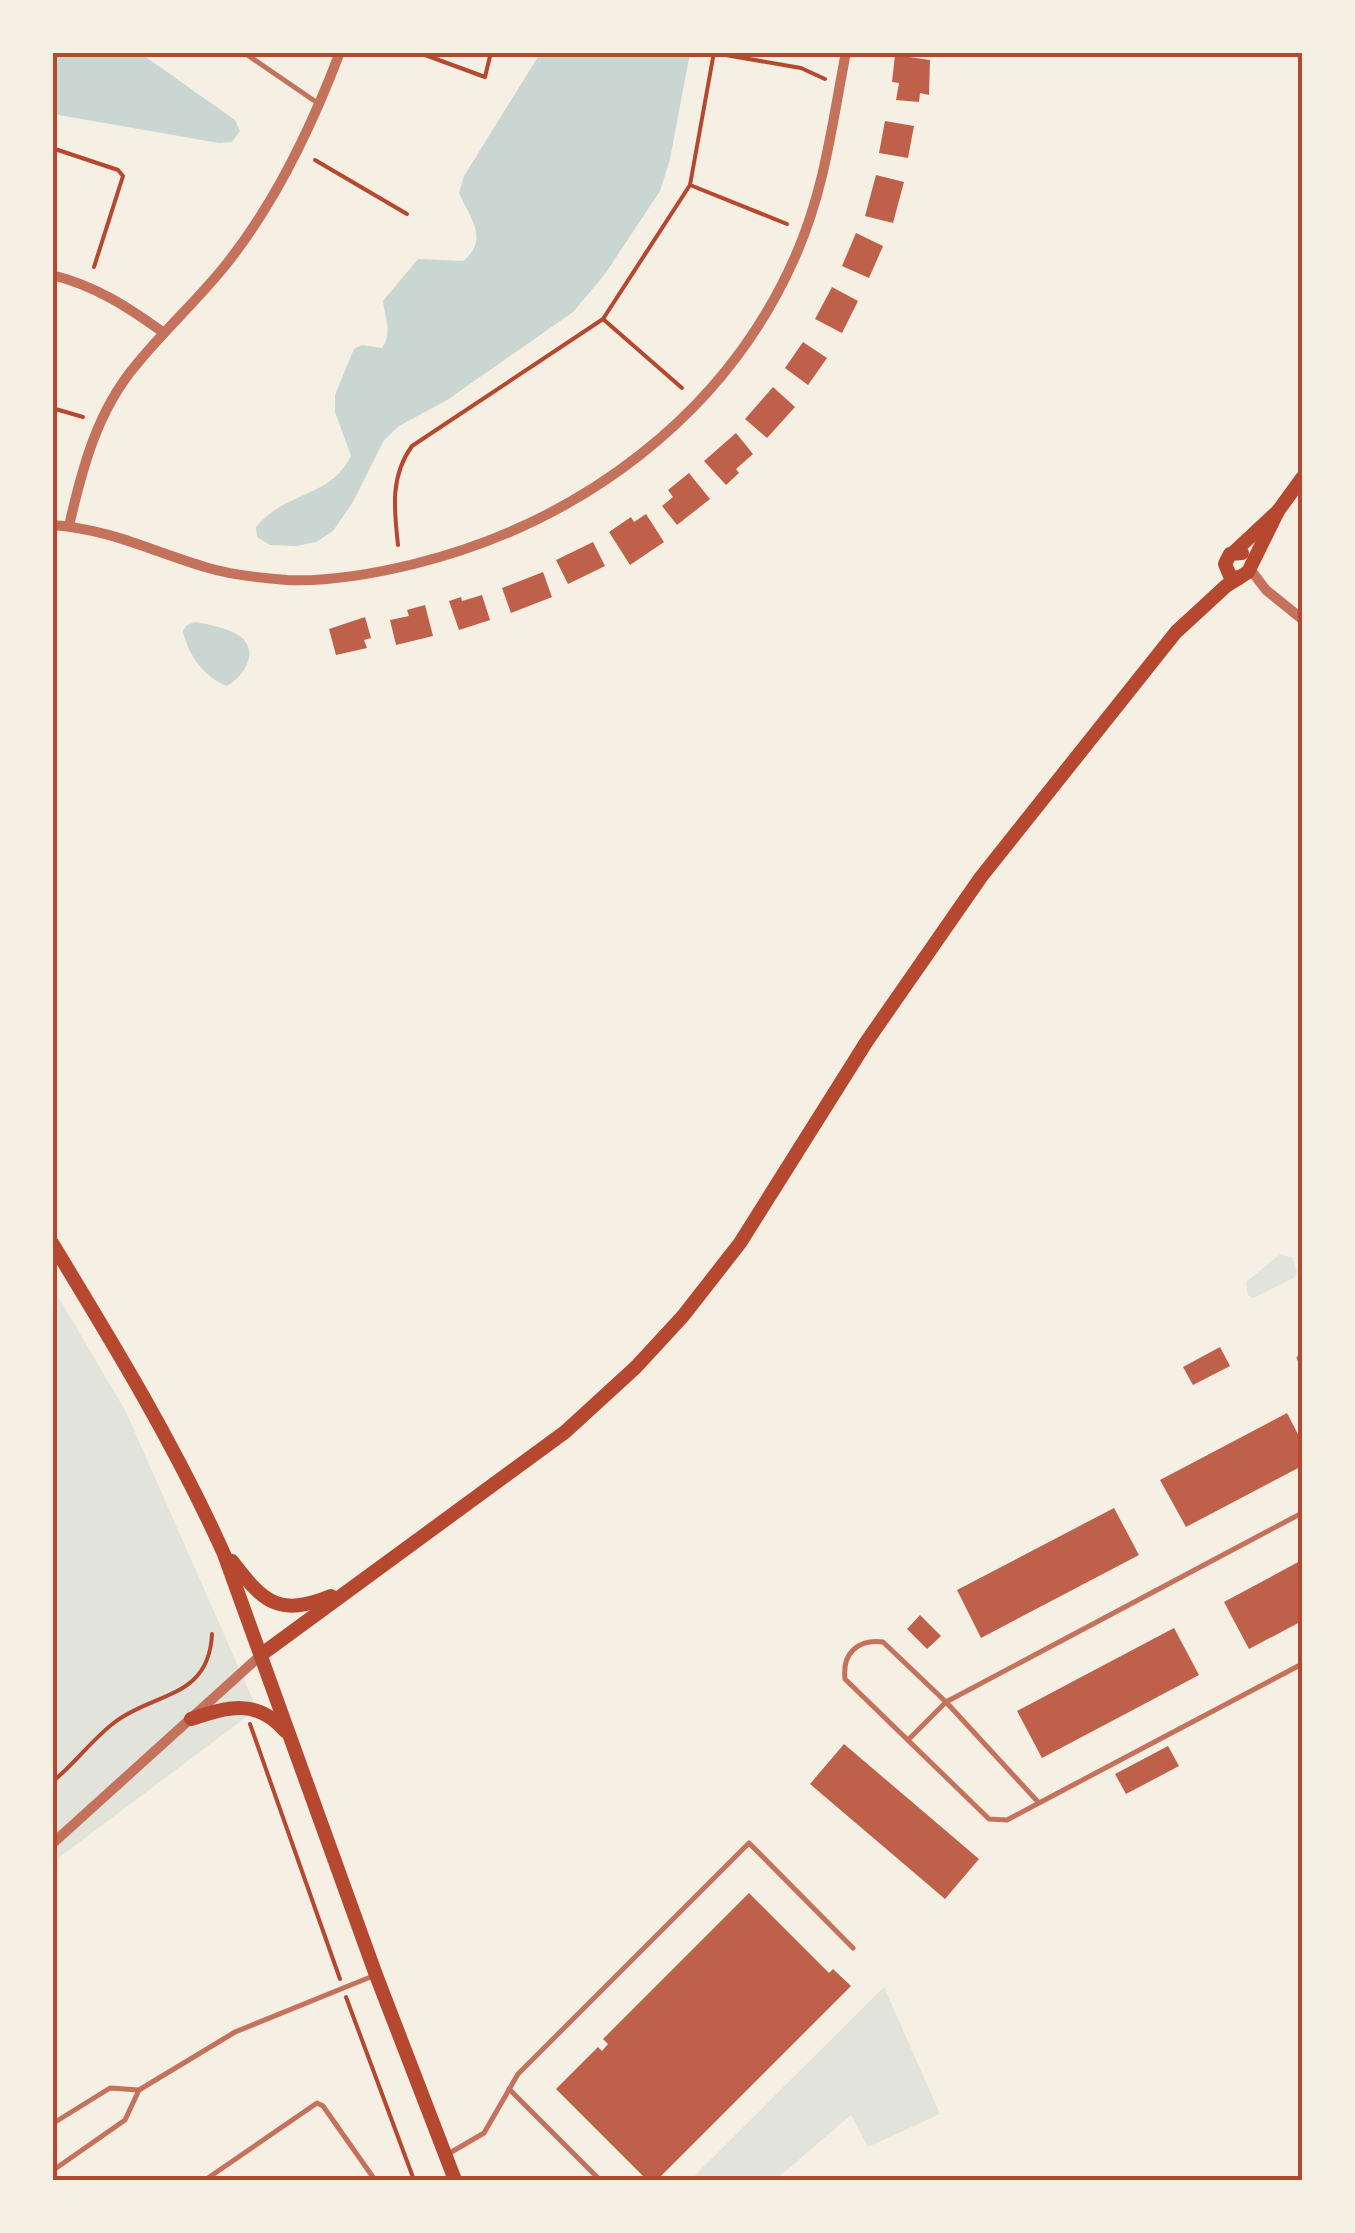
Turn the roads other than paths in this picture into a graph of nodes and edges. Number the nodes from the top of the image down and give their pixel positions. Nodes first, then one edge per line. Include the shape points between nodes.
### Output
1 (243, 52) edge
2 (340, 52) edge
3 (846, 52) edge
4 (320, 104) junction
5 (52, 275) edge
6 (164, 333) junction
7 (1302, 478) edge
8 (1278, 511) junction
9 (52, 525) edge
10 (68, 526) junction
11 (1229, 558) junction
12 (1245, 572) junction
13 (1211, 599) junction
14 (1302, 620) edge
15 (52, 1243) edge
16 (1302, 1512) edge
17 (220, 1544) junction
18 (354, 1586) junction
19 (262, 1654) junction
20 (1302, 1664) edge
21 (946, 1702) junction
22 (191, 1719) junction
23 (292, 1738) junction
24 (908, 1740) junction
25 (1039, 1803) junction
26 (52, 1844) edge
27 (853, 1948) dead end
28 (376, 1975) junction
29 (509, 2089) junction
30 (139, 2090) junction
31 (52, 2124) edge
32 (445, 2156) junction
33 (52, 2170) edge
34 (205, 2180) edge
35 (375, 2180) edge
36 (454, 2180) edge
37 (600, 2180) edge

1 - 4 lane
2 - 4 street
3 - 10 street via 820,193 759,323 677,424 584,496 468,548 322,580 230,574
4 - 6 street via 256,222
5 - 6 street via 117,299
6 - 10 street via 134,367 95,433
7 - 8 main road
8 - 11 main road
8 - 12 main road
9 - 10 street
11 - 12 main road via 1230,576
11 - 12 main road via 1246,554
11 - 13 main road
12 - 13 main road
12 - 14 street
13 - 18 main road via 1176,632 980,877 886,1010 740,1243 684,1316 564,1432
15 - 17 main road via 136,1381
16 - 21 lane
17 - 18 main road via 256,1590 285,1606 308,1605
17 - 19 main road
18 - 19 main road
19 - 22 street
19 - 23 main road
20 - 25 lane
21 - 24 lane
21 - 24 lane via 883,1642 856,1646 846,1657 845,1678
21 - 25 lane
22 - 23 main road via 250,1707 271,1716
22 - 26 street
23 - 28 main road
24 - 25 lane via 988,1818 1007,1820
27 - 29 lane via 749,1843
28 - 30 lane via 235,2032
28 - 32 main road
29 - 32 lane via 484,2133
29 - 37 lane
30 - 31 lane via 110,2088
30 - 33 lane via 125,2120
32 - 36 main road
34 - 35 lane via 316,2103

